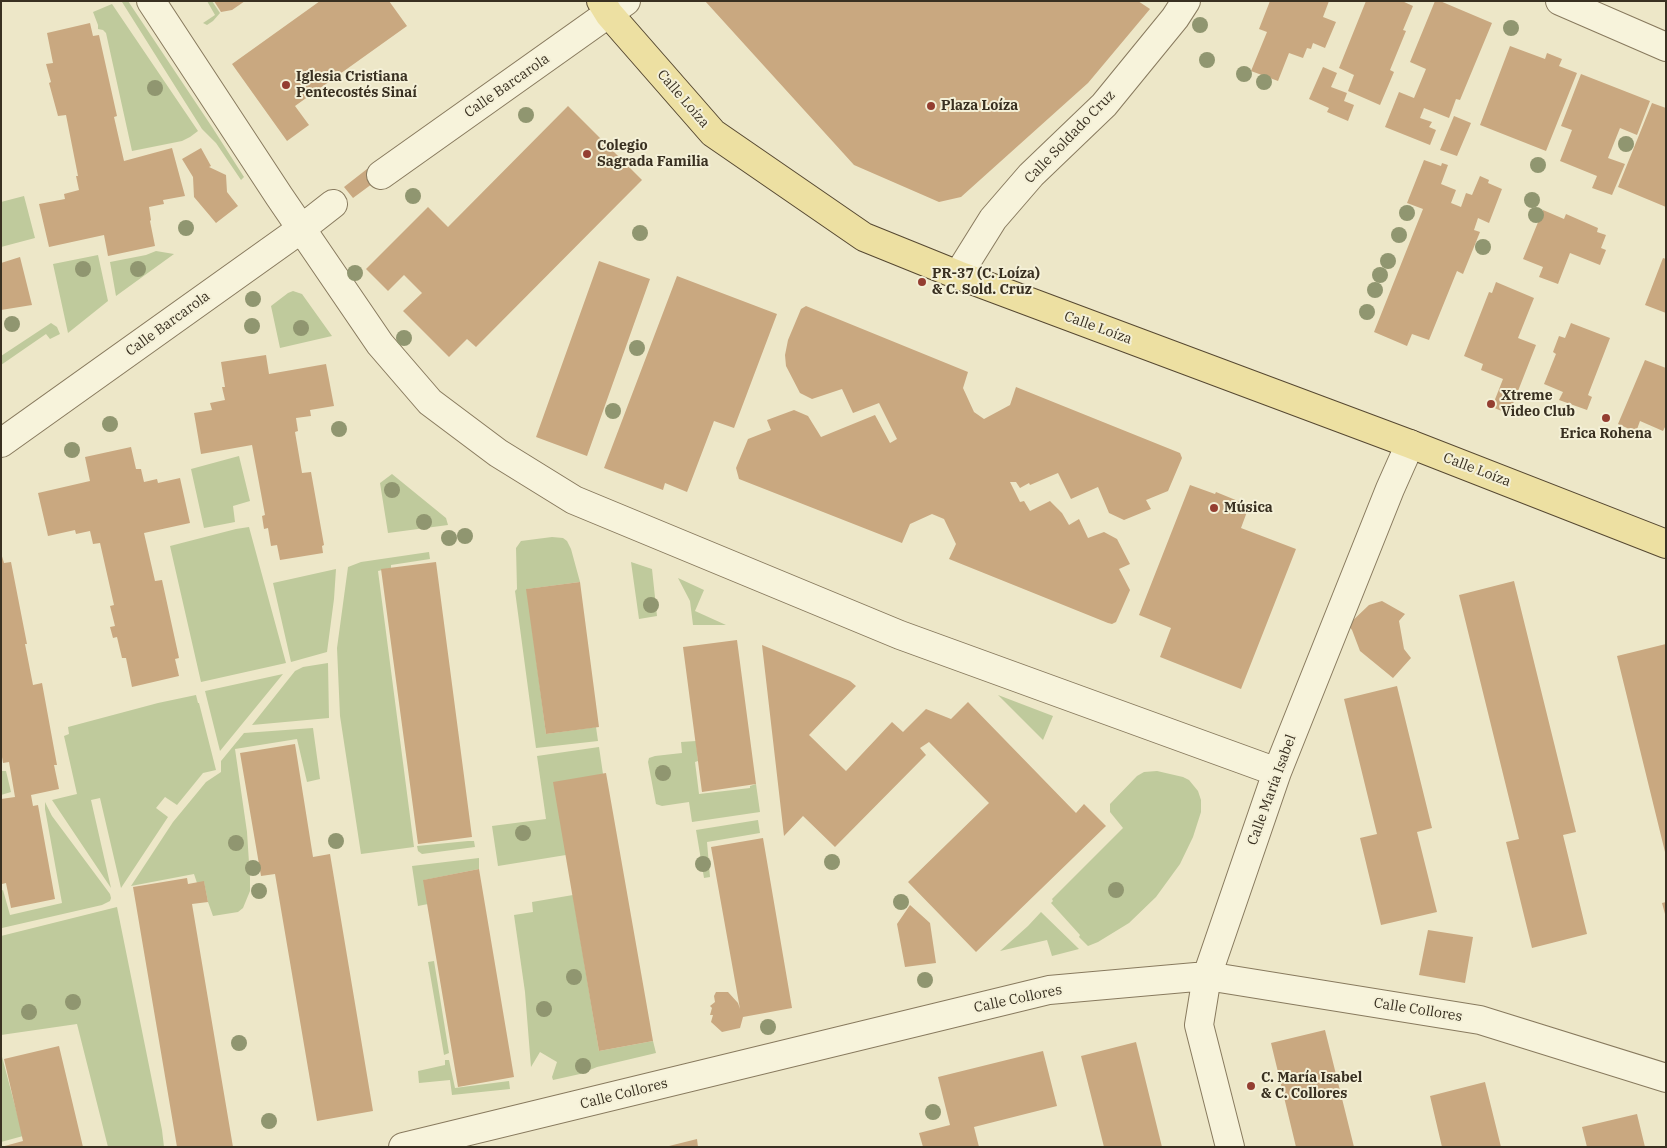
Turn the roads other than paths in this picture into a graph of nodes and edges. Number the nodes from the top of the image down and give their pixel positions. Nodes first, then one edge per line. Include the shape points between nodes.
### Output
1 (151, 1) edge
2 (1186, 1) edge
3 (1560, 1) edge
4 (612, 6) edge
5 (1666, 47) edge
6 (380, 175) dead end
7 (333, 204) dead end
8 (301, 229) junction
9 (958, 276) junction
10 (1, 443) edge
11 (1410, 444) junction
12 (1666, 544) edge
13 (1277, 772) junction
14 (1207, 976) junction
15 (1666, 1078) edge
16 (437, 1143) edge
17 (404, 1147) edge
18 (1230, 1147) edge

1 - 8 street
2 - 9 street, Calle Soldado Cruz via 1176,18 1104,106 1031,175 993,219
3 - 5 street
4 - 6 street, Calle Barcarola
4 - 9 main road, Calle Loíza via 713,133 864,237
7 - 8 street, Calle Barcarola
8 - 10 street, Calle Barcarola
8 - 13 street via 380,344 430,402 498,453 574,500 900,635
9 - 11 main road, Calle Loíza
11 - 12 main road, Calle Loíza
11 - 13 street, Calle María Isabel
13 - 14 street, Calle María Isabel
14 - 15 street, Calle Collores via 1480,1020
14 - 16 street, Calle Collores via 1049,990
14 - 18 street, Calle María Isabel via 1199,1025
16 - 17 street, Calle Collores

